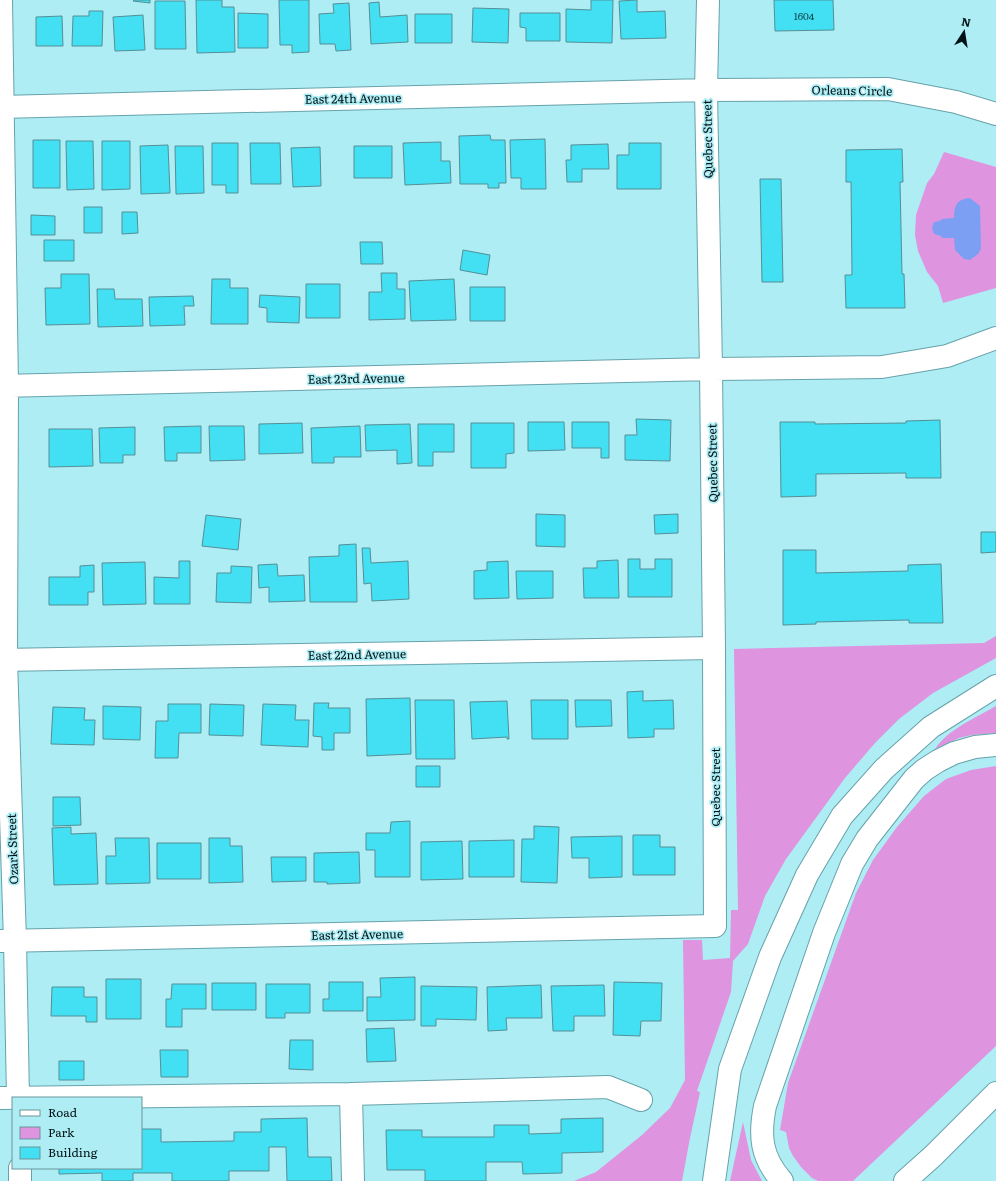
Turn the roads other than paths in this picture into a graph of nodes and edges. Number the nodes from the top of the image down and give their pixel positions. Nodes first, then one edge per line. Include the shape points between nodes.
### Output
1 (1, 0) edge
2 (708, 0) edge
3 (706, 90) junction
4 (1, 107) edge
5 (996, 114) edge
6 (996, 338) edge
7 (711, 369) junction
8 (4, 386) edge
9 (714, 648) junction
10 (3, 660) edge
11 (996, 686) edge
12 (996, 745) edge
13 (715, 926) joint
14 (8, 941) edge
15 (996, 1093) edge
16 (352, 1094) junction
17 (18, 1097) edge
18 (102, 1097) edge
19 (0, 1098) edge
20 (12, 1098) edge
21 (641, 1100) dead end
22 (717, 1150) junction
23 (20, 1169) edge
24 (20, 1181) edge
25 (353, 1181) edge
26 (700, 1181) edge
27 (714, 1181) edge
28 (782, 1181) edge
29 (905, 1181) edge

1 - 4 main road, Ozark Street
2 - 3 main road, Quebec Street
3 - 4 main road, East 24th Avenue
3 - 5 main road, Orleans Circle via 888,89 956,102
3 - 7 main road, Quebec Street
4 - 8 main road, Ozark Street
6 - 7 main road via 947,356 882,368
7 - 8 main road, East 23rd Avenue
7 - 9 main road, Quebec Street
8 - 10 main road, Ozark Street
9 - 10 main road, East 22nd Avenue
9 - 13 main road, Quebec Street
10 - 14 main road, Ozark Street
11 - 22 main road via 932,727 884,768 842,816 807,875 770,957 730,1069
12 - 28 main road via 954,753 924,770 914,779 867,840 852,864 827,926 765,1106 761,1135 770,1164
13 - 14 main road, East 21st Avenue
14 - 17 main road, Ozark Street
15 - 29 main road
16 - 18 main road
16 - 21 main road via 608,1087
16 - 25 main road
19 - 20 main road
22 - 26 main road
22 - 27 main road
23 - 24 main road

